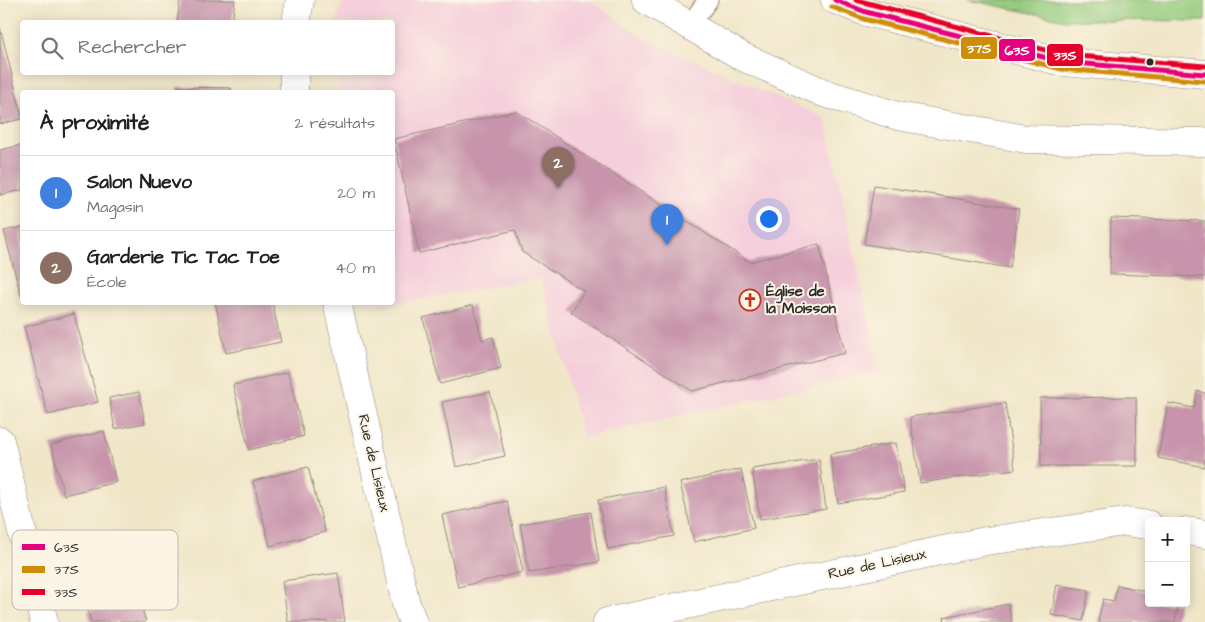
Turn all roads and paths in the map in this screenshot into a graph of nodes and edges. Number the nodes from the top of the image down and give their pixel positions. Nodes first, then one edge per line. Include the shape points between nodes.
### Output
1 (300, 0) edge
2 (646, 0) edge
3 (708, 0) edge
4 (835, 0) edge
5 (296, 20) edge
6 (689, 26) junction
7 (1205, 74) edge
8 (294, 75) edge
9 (294, 90) edge
10 (1205, 142) edge
11 (338, 305) edge
12 (0, 441) edge
13 (1145, 524) edge
14 (22, 530) edge
15 (1190, 532) edge
16 (1205, 534) edge
17 (413, 622) edge
18 (607, 622) edge

1 - 5 street
2 - 6 street
3 - 6 lane
4 - 7 street via 866,12 1063,62
6 - 10 street via 743,57 824,93 898,116 1026,139
8 - 9 street
11 - 17 street, Rue de Lisieux via 406,604
12 - 14 street
13 - 18 street, Rue de Lisieux via 1125,522 986,541
15 - 16 street

